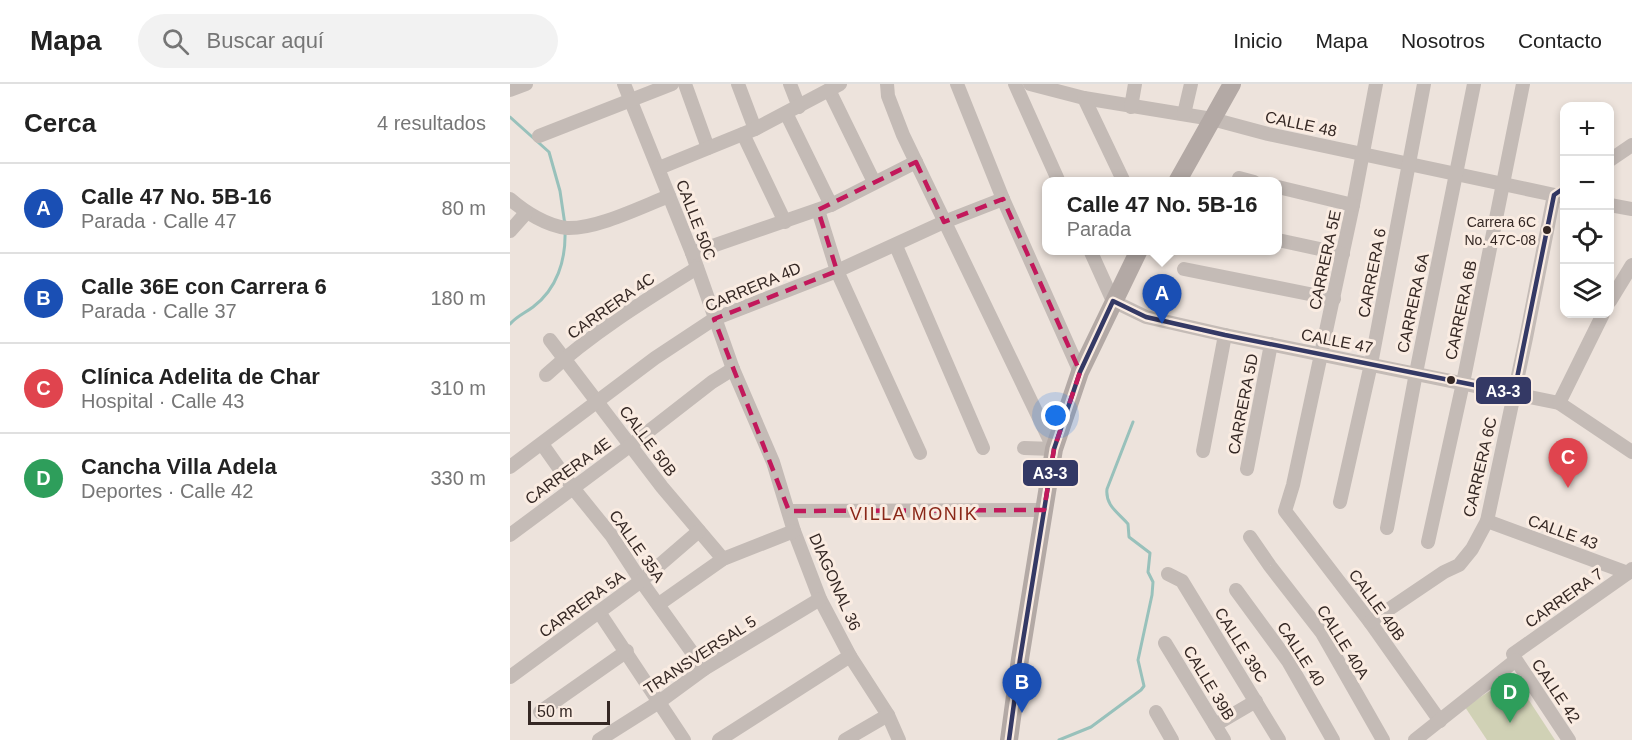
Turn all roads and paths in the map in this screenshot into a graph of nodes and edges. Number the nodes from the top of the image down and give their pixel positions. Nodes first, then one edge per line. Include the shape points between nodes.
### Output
1 (526, 84) edge
2 (624, 84) edge
3 (672, 84) edge
4 (685, 84) edge
5 (738, 84) edge
6 (790, 84) edge
7 (887, 84) edge
8 (957, 84) edge
9 (1015, 84) edge
10 (1030, 84) edge
11 (1135, 84) edge
12 (1191, 84) edge
13 (1232, 84) edge
14 (1376, 84) edge
15 (1425, 84) edge
16 (1474, 84) edge
17 (1523, 84) edge
18 (834, 87) edge
19 (510, 90) edge
20 (1078, 92) edge
21 (631, 101) junction
22 (1131, 107) junction
23 (793, 110) junction
24 (1184, 114) junction
25 (1212, 119) junction
26 (749, 131) junction
27 (539, 136) dead end
28 (1632, 145) edge
29 (708, 148) junction
30 (1363, 154) junction
31 (1614, 157) edge
32 (916, 162) junction
33 (1409, 164) junction
34 (658, 168) junction
35 (1456, 174) junction
36 (1057, 177) edge
37 (1121, 177) edge
38 (1180, 177) edge
39 (874, 182) junction
40 (1504, 184) junction
41 (1282, 188) edge
42 (1560, 194) edge
43 (669, 196) junction
44 (1560, 198) edge
45 (510, 199) edge
46 (1003, 199) junction
47 (1353, 205) junction
48 (1614, 206) edge
49 (824, 207) junction
50 (1632, 209) edge
51 (526, 213) junction
52 (785, 222) junction
53 (944, 222) junction
54 (510, 231) edge
55 (1282, 241) edge
56 (896, 246) junction
57 (692, 253) junction
58 (1343, 254) junction
59 (1092, 255) edge
60 (1136, 255) edge
61 (1632, 265) edge
62 (697, 268) junction
63 (1184, 268) dead end
64 (837, 271) junction
65 (1614, 295) edge
66 (1334, 299) junction
67 (1113, 301) junction
68 (1601, 318) edge
69 (714, 319) junction
70 (1225, 335) junction
71 (550, 340) dead end
72 (1271, 344) junction
73 (1320, 354) junction
74 (564, 358) junction
75 (1371, 364) junction
76 (733, 369) junction
77 (1080, 372) junction
78 (1416, 373) junction
79 (546, 375) dead end
80 (1463, 383) junction
81 (1514, 393) junction
82 (598, 402) junction
83 (1559, 403) junction
84 (542, 444) junction
85 (631, 445) junction
86 (983, 448) dead end
87 (1024, 448) dead end
88 (1054, 449) junction
89 (1203, 451) dead end
90 (1632, 452) edge
91 (921, 453) dead end
92 (774, 462) joint
93 (510, 467) edge
94 (1247, 469) dead end
95 (573, 488) junction
96 (1340, 502) dead end
97 (1044, 510) junction
98 (1285, 511) joint
99 (789, 512) junction
100 (1487, 521) junction
101 (1387, 528) dead end
102 (699, 531) junction
103 (794, 531) junction
104 (510, 535) edge
105 (1250, 537) dead end
106 (1428, 542) dead end
107 (723, 559) junction
108 (1630, 571) edge
109 (1168, 574) dead end
110 (641, 581) junction
111 (1236, 590) dead end
112 (820, 599) junction
113 (658, 604) junction
114 (599, 612) junction
115 (1370, 622) junction
116 (1165, 643) dead end
117 (627, 651) junction
118 (850, 656) junction
119 (1514, 657) junction
120 (704, 669) junction
121 (510, 677) edge
122 (1256, 701) junction
123 (659, 702) junction
124 (540, 712) dead end
125 (1156, 712) dead end
126 (888, 715) junction
127 (1440, 721) junction
128 (1215, 725) junction
129 (599, 740) edge
130 (684, 740) edge
131 (719, 740) edge
132 (845, 740) edge
133 (899, 740) edge
134 (1010, 740) edge
135 (1172, 740) edge
136 (1224, 740) edge
137 (1280, 740) edge
138 (1333, 740) edge
139 (1383, 740) edge
140 (1415, 740) edge
141 (1569, 740) edge

1 - 19 street
2 - 21 street, CALLE 50C
3 - 21 street
4 - 29 street
5 - 26 street
6 - 23 street
7 - 32 street via 888,96
8 - 46 street
9 - 36 street
10 - 20 street, CALLE 48
11 - 22 street
12 - 24 street
13 - 25 main road
14 - 30 street, CARRERA 5E
15 - 33 street, CARRERA 6
16 - 35 street, CARRERA 6A
17 - 40 street, CARRERA 6B
18 - 23 street
18 - 39 street
20 - 22 street, CALLE 48
20 - 37 street
21 - 27 street
21 - 34 street, CALLE 50C
22 - 24 street, CALLE 48
23 - 26 street
23 - 49 street
24 - 25 street, CALLE 48
25 - 30 street, CALLE 48
25 - 38 main road
26 - 29 street
26 - 52 street
28 - 31 street
29 - 34 street
30 - 33 street, CALLE 48
30 - 47 street, CARRERA 5E
32 - 39 street
32 - 53 street
33 - 35 street, CALLE 48
33 - 75 street, CARRERA 6
34 - 43 street, CALLE 50C
35 - 40 street, CALLE 48
35 - 78 street, CARRERA 6A
39 - 49 street
40 - 42 street, CALLE 48
40 - 80 street, CARRERA 6B
41 - 47 street
43 - 51 street via 607,221 565,228
43 - 57 street, CALLE 50C
44 - 81 street, CARRERA 6C
45 - 51 street
46 - 53 street, CARRERA 4D
46 - 77 street
47 - 58 street, CARRERA 5E
48 - 50 street
49 - 52 street
49 - 64 street
51 - 54 street
52 - 57 street
53 - 56 street, CARRERA 4D
53 - 88 street
55 - 58 street
56 - 64 street, CARRERA 4D
56 - 86 street
57 - 62 street, CALLE 50C
58 - 66 street, CARRERA 5E
59 - 67 street
60 - 67 main road
61 - 65 street
62 - 69 street, CALLE 50C
62 - 74 street, CARRERA 4C
63 - 66 street
64 - 69 street, CARRERA 4D
64 - 91 street
66 - 73 street, CARRERA 5E
67 - 70 street, CALLE 47 via 1146,317
67 - 77 main road
68 - 83 street
69 - 76 street, CALLE 50C
69 - 82 street, CARRERA 4D
70 - 72 street, CALLE 47
70 - 89 street
71 - 74 street, CALLE 50B
72 - 73 street, CALLE 47
72 - 94 street, CARRERA 5D
73 - 75 street, CALLE 47
73 - 98 street, CARRERA 5E
74 - 79 street, CARRERA 4C
74 - 82 street, CALLE 50B
75 - 78 street, CALLE 47
75 - 96 street, CARRERA 6
76 - 85 street, CARRERA 4E
76 - 92 street, CALLE 50C
77 - 88 main road
78 - 80 street, CALLE 47
78 - 101 street, CARRERA 6A
80 - 81 street, CALLE 47
80 - 106 street, CARRERA 6B
81 - 83 street, CALLE 47
81 - 100 street, CARRERA 6C
82 - 84 street, CARRERA 4D
82 - 85 street, CALLE 50B
83 - 90 street
84 - 93 street, CARRERA 4D
84 - 95 street, CALLE 35A
85 - 95 street, CARRERA 4E
85 - 102 street, CALLE 50B
87 - 88 street
88 - 97 main road
92 - 99 street, DIAGONAL 36
95 - 104 street, CARRERA 4E
95 - 110 street, CALLE 35A
97 - 99 street
97 - 134 main road
98 - 115 street, CALLE 40B
99 - 103 street, DIAGONAL 36
100 - 108 street, CALLE 43
100 - 115 street, CARRERA 6C via 1459,565
102 - 107 street, CALLE 50B
102 - 110 street, CARRERA 5A
103 - 107 street
103 - 112 street, DIAGONAL 36
105 - 139 street, CALLE 40A via 1322,633
107 - 113 street
108 - 119 street, CARRERA 7
109 - 122 street, CALLE 39C via 1182,581
110 - 113 street, CALLE 35A
110 - 114 street, CARRERA 5A
111 - 138 street, CALLE 40 via 1287,661
112 - 118 street, DIAGONAL 36
112 - 120 street, TRANSVERSAL 5
113 - 120 street, CALLE 35A
114 - 117 street
114 - 121 street, CARRERA 5A
115 - 127 street, CALLE 40B
116 - 128 street, CALLE 39B
117 - 123 street
117 - 124 street
118 - 126 street, DIAGONAL 36
118 - 131 street
119 - 127 street, CARRERA 7
119 - 141 street, CALLE 42
120 - 123 street, TRANSVERSAL 5
122 - 128 street
122 - 137 street, CALLE 39C
123 - 129 street, TRANSVERSAL 5
123 - 130 street
125 - 135 street
126 - 132 street
126 - 133 street, DIAGONAL 36
127 - 140 street, CARRERA 7
128 - 136 street, CALLE 39B

